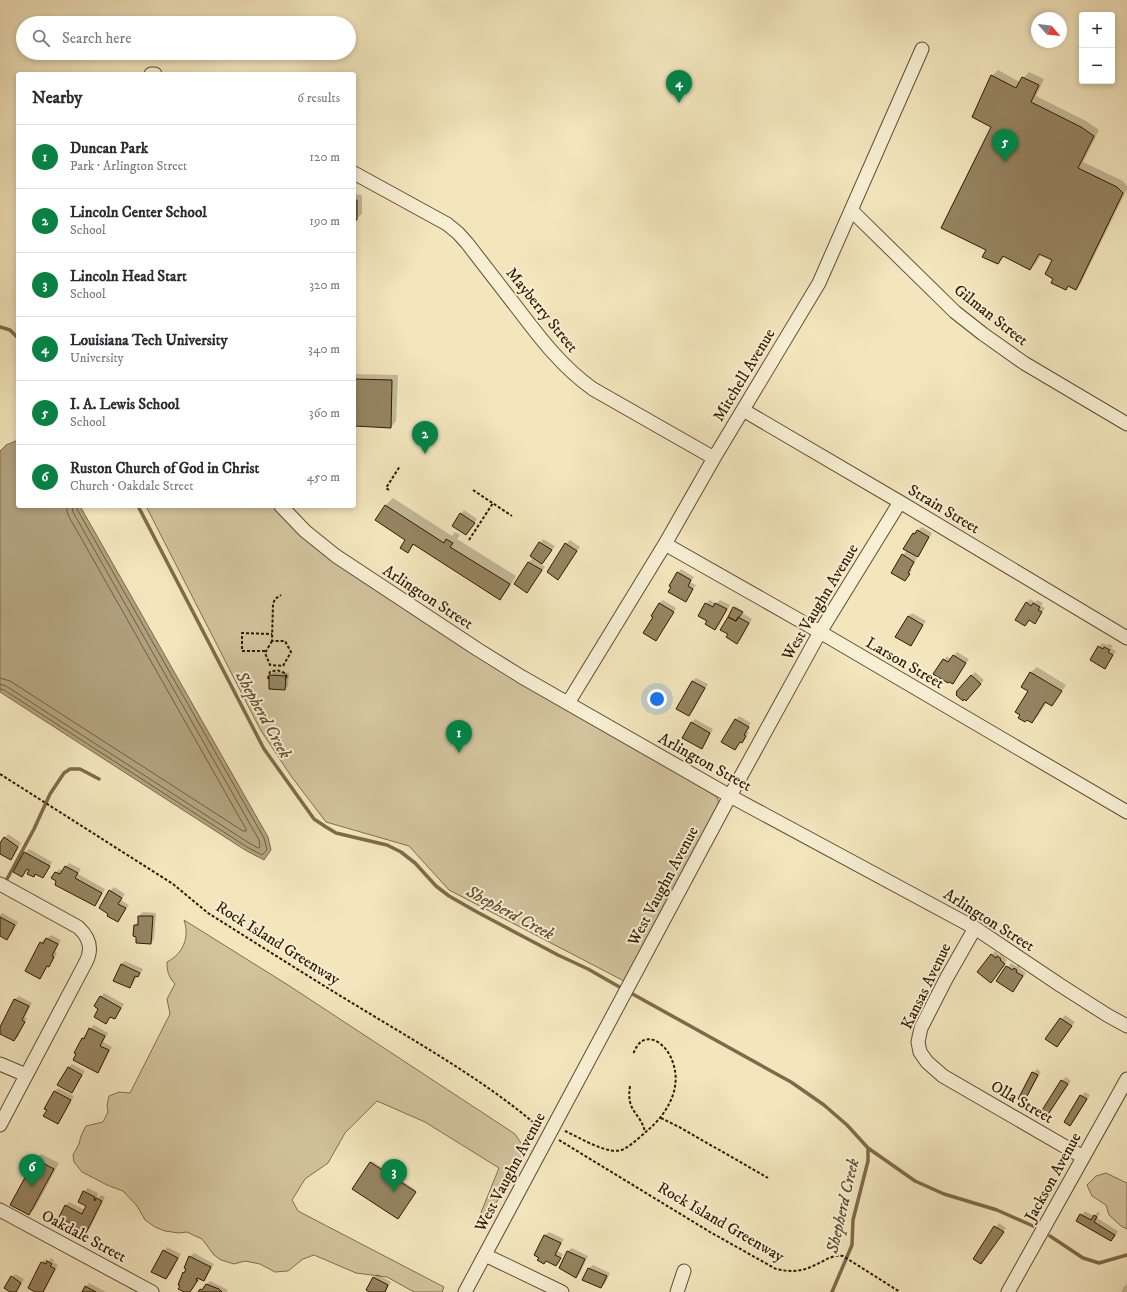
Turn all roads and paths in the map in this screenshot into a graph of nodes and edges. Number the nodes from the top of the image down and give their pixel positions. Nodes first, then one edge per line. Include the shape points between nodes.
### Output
1 (922, 49) dead end
2 (356, 174) edge
3 (852, 210) junction
4 (743, 410) junction
5 (1127, 424) edge
6 (714, 458) junction
7 (400, 466) dead end
8 (389, 490) dead end
9 (473, 490) dead end
10 (900, 502) junction
11 (493, 503) junction
12 (283, 508) edge
13 (512, 516) dead end
14 (469, 540) dead end
15 (665, 544) junction
16 (281, 595) dead end
17 (820, 632) junction
18 (272, 634) junction
19 (1127, 638) edge
20 (272, 641) junction
21 (266, 651) junction
22 (277, 666) junction
23 (277, 670) junction
24 (269, 678) dead end
25 (285, 679) dead end
26 (568, 703) junction
27 (0, 774) edge
28 (730, 796) junction
29 (1127, 812) edge
30 (0, 884) edge
31 (975, 928) junction
32 (1127, 1026) edge
33 (633, 1055) dead end
34 (0, 1064) edge
35 (26, 1075) junction
36 (943, 1076) joint
37 (1127, 1079) edge
38 (630, 1086) dead end
39 (660, 1118) junction
40 (0, 1125) edge
41 (562, 1130) dead end
42 (544, 1131) dead end
43 (645, 1132) junction
44 (556, 1137) dead end
45 (1083, 1157) junction
46 (768, 1178) dead end
47 (0, 1210) edge
48 (485, 1256) junction
49 (684, 1271) dead end
50 (152, 1292) edge
51 (465, 1292) edge
52 (562, 1292) edge
53 (677, 1292) edge
54 (900, 1292) edge
55 (1008, 1292) edge

1 - 3 street, Mitchell Avenue
2 - 6 street, Mayberry Street via 447,224 458,233 545,344 579,379
3 - 4 street, Mitchell Avenue via 819,283
3 - 5 street, Gilman Street via 955,312 983,334 1024,362
4 - 6 street, Mitchell Avenue
4 - 10 street, Strain Street
6 - 15 street, Mitchell Avenue
7 - 8 path via 386,488
9 - 11 path
10 - 17 street, West Vaughn Avenue
10 - 19 street, Strain Street
11 - 13 path
11 - 14 path
12 - 26 street, Arlington Street via 305,531 336,556 477,649
15 - 17 street, Larson Street
15 - 26 street, Mitchell Avenue
16 - 18 path via 275,598 273,604
17 - 28 street, West Vaughn Avenue
17 - 29 street, Larson Street
18 - 20 path
18 - 21 path via 242,633 242,651
20 - 21 path
20 - 22 path via 285,641 291,652 284,666
21 - 22 path via 270,665
22 - 23 path
23 - 24 path via 270,672
23 - 25 path via 285,673
26 - 28 street, Arlington Street
27 - 42 path, Rock Island Greenway via 173,884 208,913 494,1092
28 - 31 street, Arlington Street
28 - 48 street, West Vaughn Avenue
30 - 35 street via 78,927 85,933 90,949 89,956
31 - 32 street, Arlington Street
31 - 36 street, Kansas Avenue via 921,1028 918,1042 920,1052
33 - 39 path via 636,1046 650,1038 663,1047 673,1061 673,1092 668,1107
34 - 35 street
35 - 40 street
36 - 45 street, Olla Street
37 - 45 street, Jackson Avenue
38 - 43 path via 629,1102
39 - 43 path
39 - 46 path via 686,1130
41 - 43 path via 607,1150 618,1151
44 - 54 path, Rock Island Greenway via 710,1232 776,1269 797,1271 843,1256
45 - 55 street, Jackson Avenue
47 - 50 street, Oakdale Street
48 - 51 street, West Vaughn Avenue
48 - 52 street
49 - 53 street

